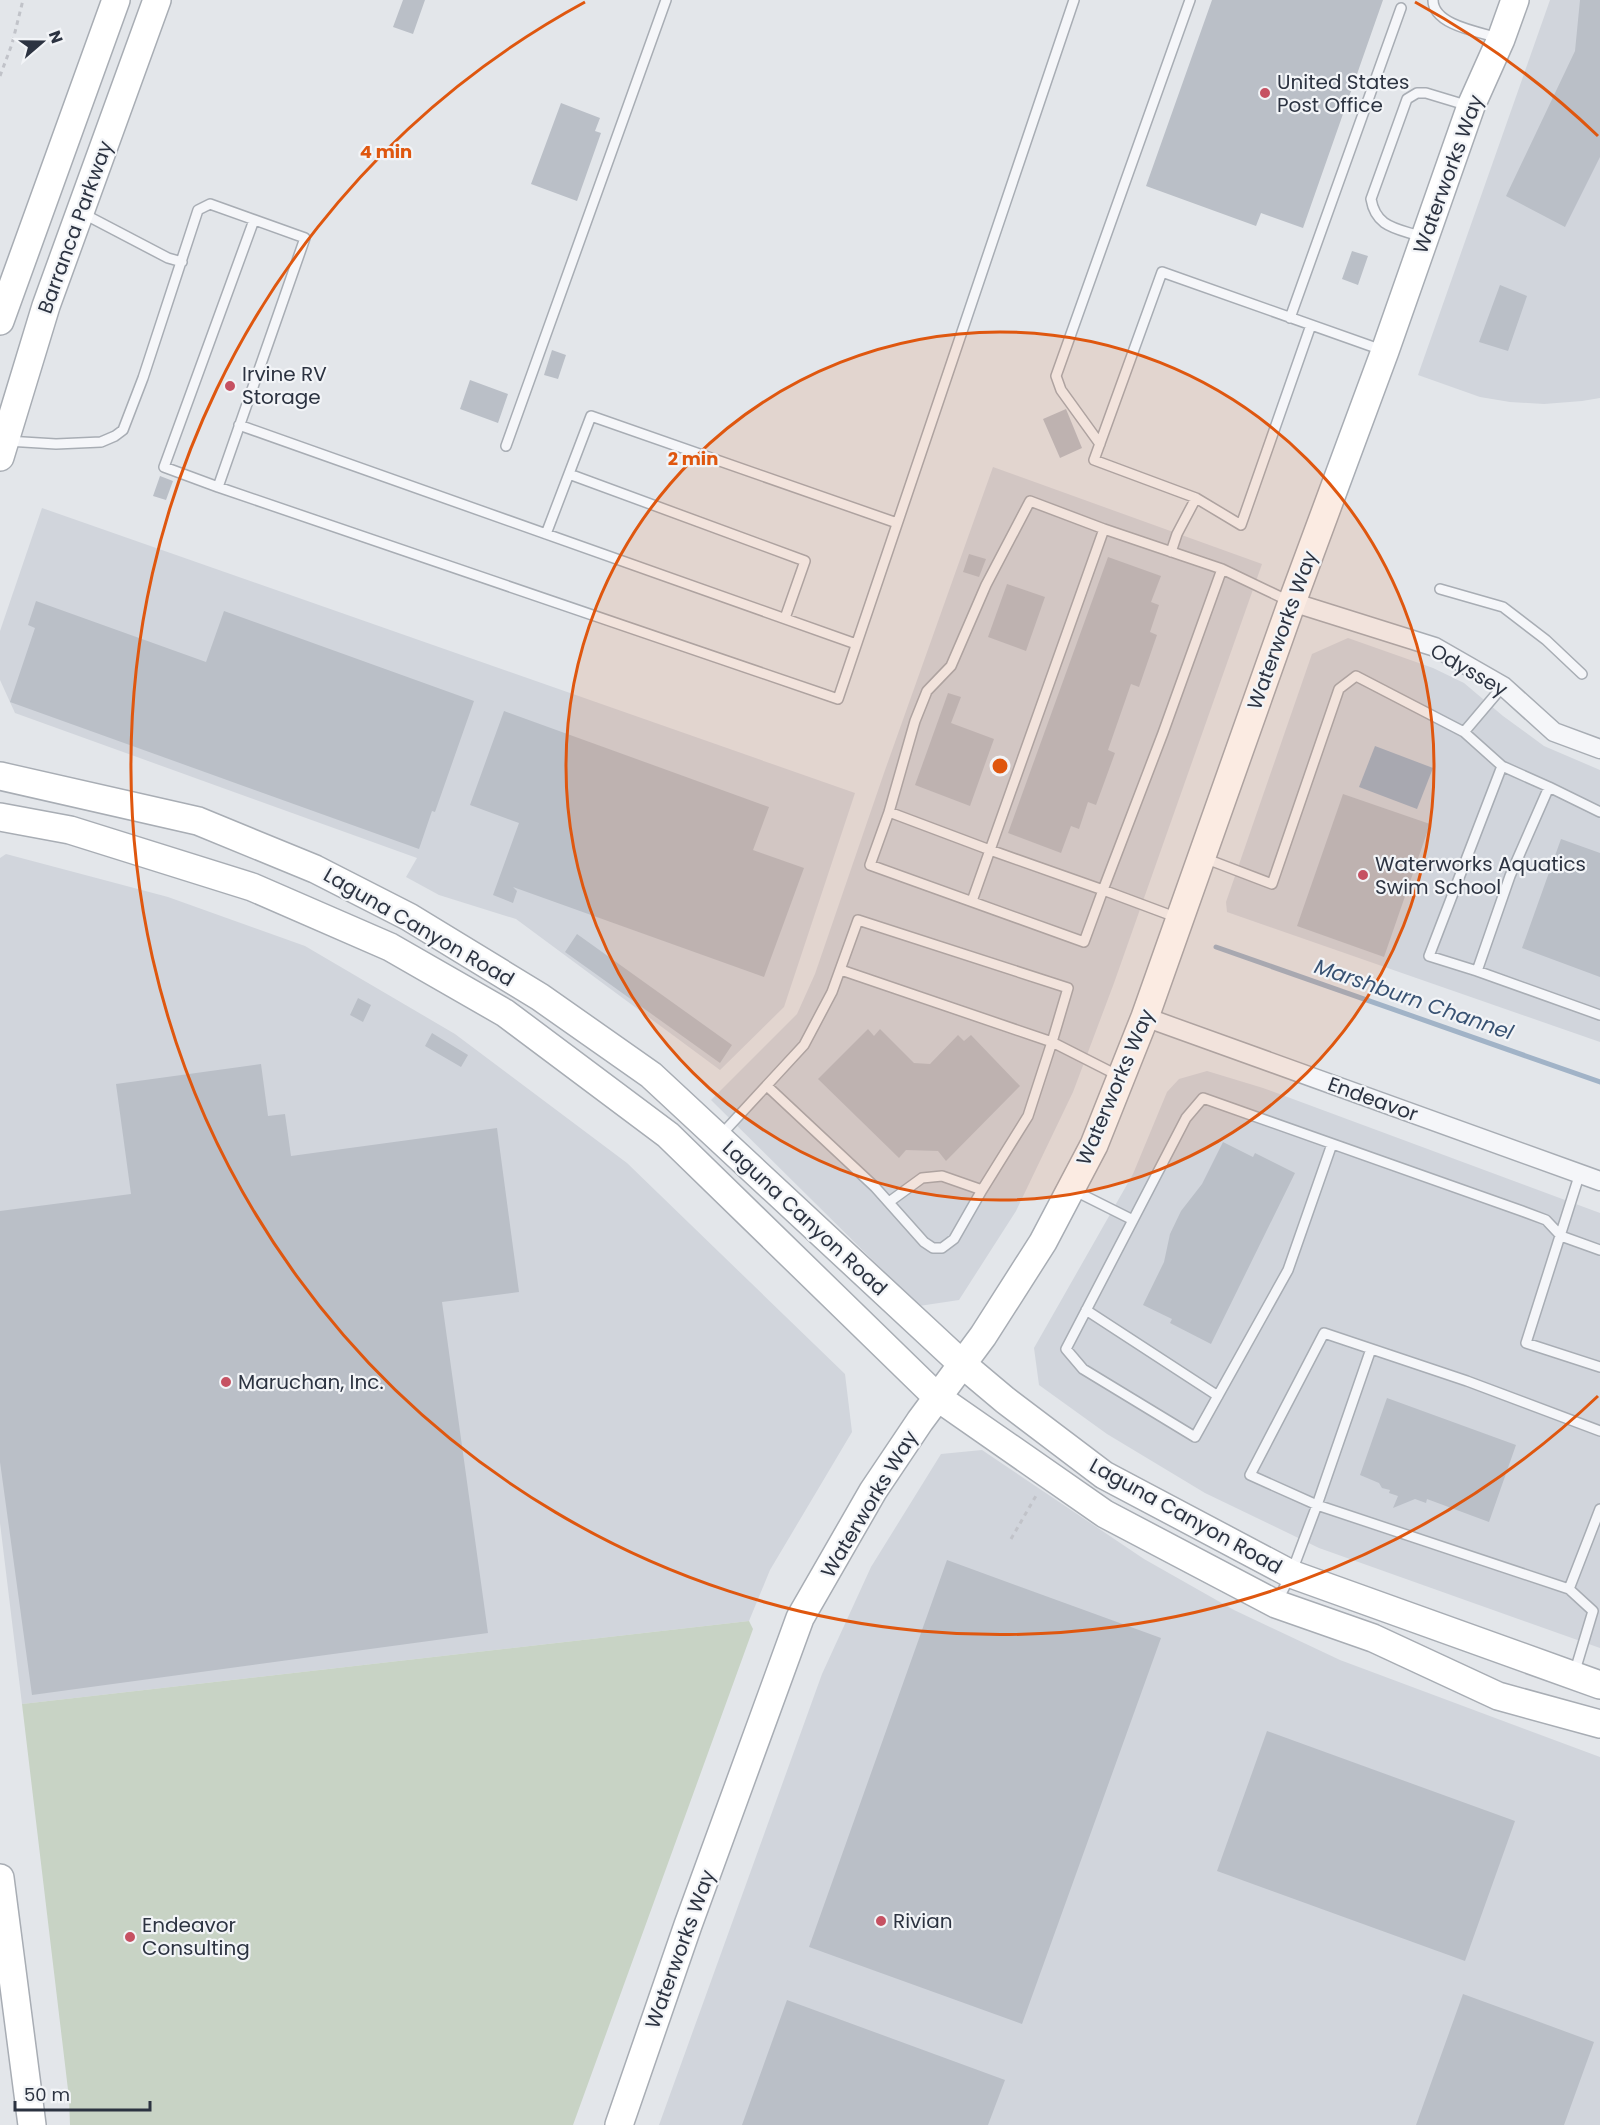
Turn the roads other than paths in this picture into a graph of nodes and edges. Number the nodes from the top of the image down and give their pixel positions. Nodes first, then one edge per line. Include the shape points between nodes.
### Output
1 (116, 0) edge
2 (157, 0) edge
3 (666, 0) edge
4 (1074, 0) edge
5 (1190, 0) edge
6 (1433, 0) edge
7 (1515, 0) edge
8 (1401, 8) dead end
9 (1501, 39) junction
10 (1471, 106) junction
11 (80, 212) junction
12 (254, 220) junction
13 (1424, 238) junction
14 (182, 262) junction
15 (1290, 318) junction
16 (0, 321) edge
17 (1311, 325) junction
18 (1385, 351) junction
19 (240, 425) junction
20 (1100, 444) junction
21 (506, 446) dead end
22 (2, 449) edge
23 (569, 474) junction
24 (218, 487) junction
25 (1196, 498) junction
26 (897, 523) junction
27 (1104, 529) junction
28 (546, 534) junction
29 (1171, 552) junction
30 (1222, 569) junction
31 (1440, 589) dead end
32 (1292, 602) junction
33 (785, 618) junction
34 (856, 644) junction
35 (1582, 674) dead end
36 (1503, 686) junction
37 (1464, 732) junction
38 (1600, 749) edge
39 (1502, 766) junction
40 (0, 776) edge
41 (1549, 787) junction
42 (889, 812) junction
43 (1600, 812) edge
44 (0, 818) edge
45 (990, 850) junction
46 (1202, 857) junction
47 (1103, 890) junction
48 (972, 901) junction
49 (1180, 919) junction
50 (841, 970) junction
51 (1477, 971) junction
52 (1600, 1015) edge
53 (1145, 1017) junction
54 (1052, 1042) junction
55 (1122, 1077) junction
56 (767, 1086) junction
57 (718, 1138) junction
58 (1332, 1144) junction
59 (1580, 1173) junction
60 (1600, 1181) edge
61 (1071, 1189) junction
62 (982, 1190) junction
63 (889, 1202) junction
64 (1133, 1220) junction
65 (1561, 1236) junction
66 (1600, 1250) edge
67 (1086, 1310) junction
68 (1371, 1349) junction
69 (962, 1363) junction
70 (1600, 1367) edge
71 (1218, 1396) junction
72 (937, 1397) junction
73 (1600, 1431) edge
74 (1317, 1505) junction
75 (1600, 1509) edge
76 (1291, 1574) junction
77 (1569, 1589) junction
78 (1276, 1604) junction
79 (1597, 1612) edge
80 (1574, 1676) junction
81 (1600, 1685) edge
82 (1600, 1724) edge
83 (0, 1878) edge
84 (32, 2125) edge
85 (619, 2125) edge

1 - 16 main road, Barranca Parkway
2 - 11 main road, Barranca Parkway
3 - 21 lane
4 - 26 lane
5 - 20 lane via 1056,376 1061,390
6 - 9 lane via 1438,15 1446,21
7 - 9 main road, Waterworks Way
8 - 15 lane
9 - 10 main road, Waterworks Way
10 - 13 main road, Waterworks Way
10 - 13 lane via 1426,93 1416,93 1407,99 1371,199 1373,212 1381,222
11 - 14 lane
11 - 22 main road, Barranca Parkway
12 - 14 lane via 210,204 198,210
12 - 19 lane via 305,238
12 - 24 lane via 164,467
13 - 18 main road, Waterworks Way
14 - 22 lane via 123,430 101,441
15 - 17 lane
15 - 20 lane via 1162,272
17 - 18 lane
17 - 25 lane via 1241,525
18 - 32 main road, Waterworks Way
19 - 24 lane
19 - 28 lane
20 - 25 lane via 1094,460
23 - 26 lane via 591,416
23 - 28 lane
23 - 33 lane via 805,561
24 - 34 lane via 838,699
25 - 29 lane
26 - 34 lane
27 - 29 lane
27 - 42 lane via 1030,501 986,585 951,666 927,691
27 - 45 lane
28 - 33 lane
29 - 30 lane
30 - 32 lane
30 - 47 lane
31 - 35 lane via 1503,607
32 - 36 street, Odyssey via 1435,647
32 - 46 main road, Waterworks Way
33 - 34 lane
36 - 37 lane
36 - 38 street, Odyssey via 1554,732
37 - 39 lane
37 - 46 lane via 1356,676 1339,689 1272,884
39 - 41 lane
39 - 51 lane via 1429,956
40 - 57 main road, Laguna Canyon Road via 198,821 315,869 409,917 557,1007 651,1076
41 - 43 lane
41 - 51 lane via 1510,876
42 - 45 lane
42 - 48 lane via 870,865
44 - 72 main road, Laguna Canyon Road via 70,830 252,887 390,947 505,1012 668,1135
45 - 47 lane
45 - 48 lane
46 - 49 main road, Waterworks Way
47 - 48 lane via 1084,942
47 - 49 lane
49 - 53 main road, Waterworks Way
50 - 54 lane
50 - 54 lane via 858,920 1068,988
50 - 56 lane via 804,1045
51 - 52 lane
53 - 55 main road, Waterworks Way
53 - 59 street, Endeavor
54 - 55 lane
54 - 62 lane via 1028,1116
55 - 61 main road, Waterworks Way
56 - 57 lane
56 - 63 lane
57 - 69 main road, Laguna Canyon Road
58 - 64 lane via 1203,1098 1186,1118
58 - 65 lane via 1546,1220
58 - 71 lane via 1288,1270
59 - 60 street, Endeavor
59 - 65 lane
61 - 64 lane
61 - 69 main road, Waterworks Way via 1042,1242
62 - 63 lane via 942,1176 922,1178
62 - 63 lane via 954,1239 942,1248 924,1242
64 - 67 lane
65 - 66 lane
65 - 70 lane via 1526,1342
67 - 71 lane
67 - 71 lane via 1065,1349 1083,1370 1195,1437
68 - 73 lane
68 - 74 lane
68 - 74 lane via 1324,1334 1250,1475
69 - 72 main road, Waterworks Way
69 - 76 main road, Laguna Canyon Road via 1104,1475
72 - 78 main road, Laguna Canyon Road via 1105,1514
72 - 85 main road, Waterworks Way via 873,1491 800,1618
74 - 76 lane
74 - 77 lane
75 - 77 lane
76 - 78 lane
76 - 80 main road, Laguna Canyon Road
77 - 79 lane
78 - 82 main road, Laguna Canyon Road via 1372,1638 1498,1696
79 - 80 lane
80 - 81 main road, Laguna Canyon Road
83 - 84 main road

